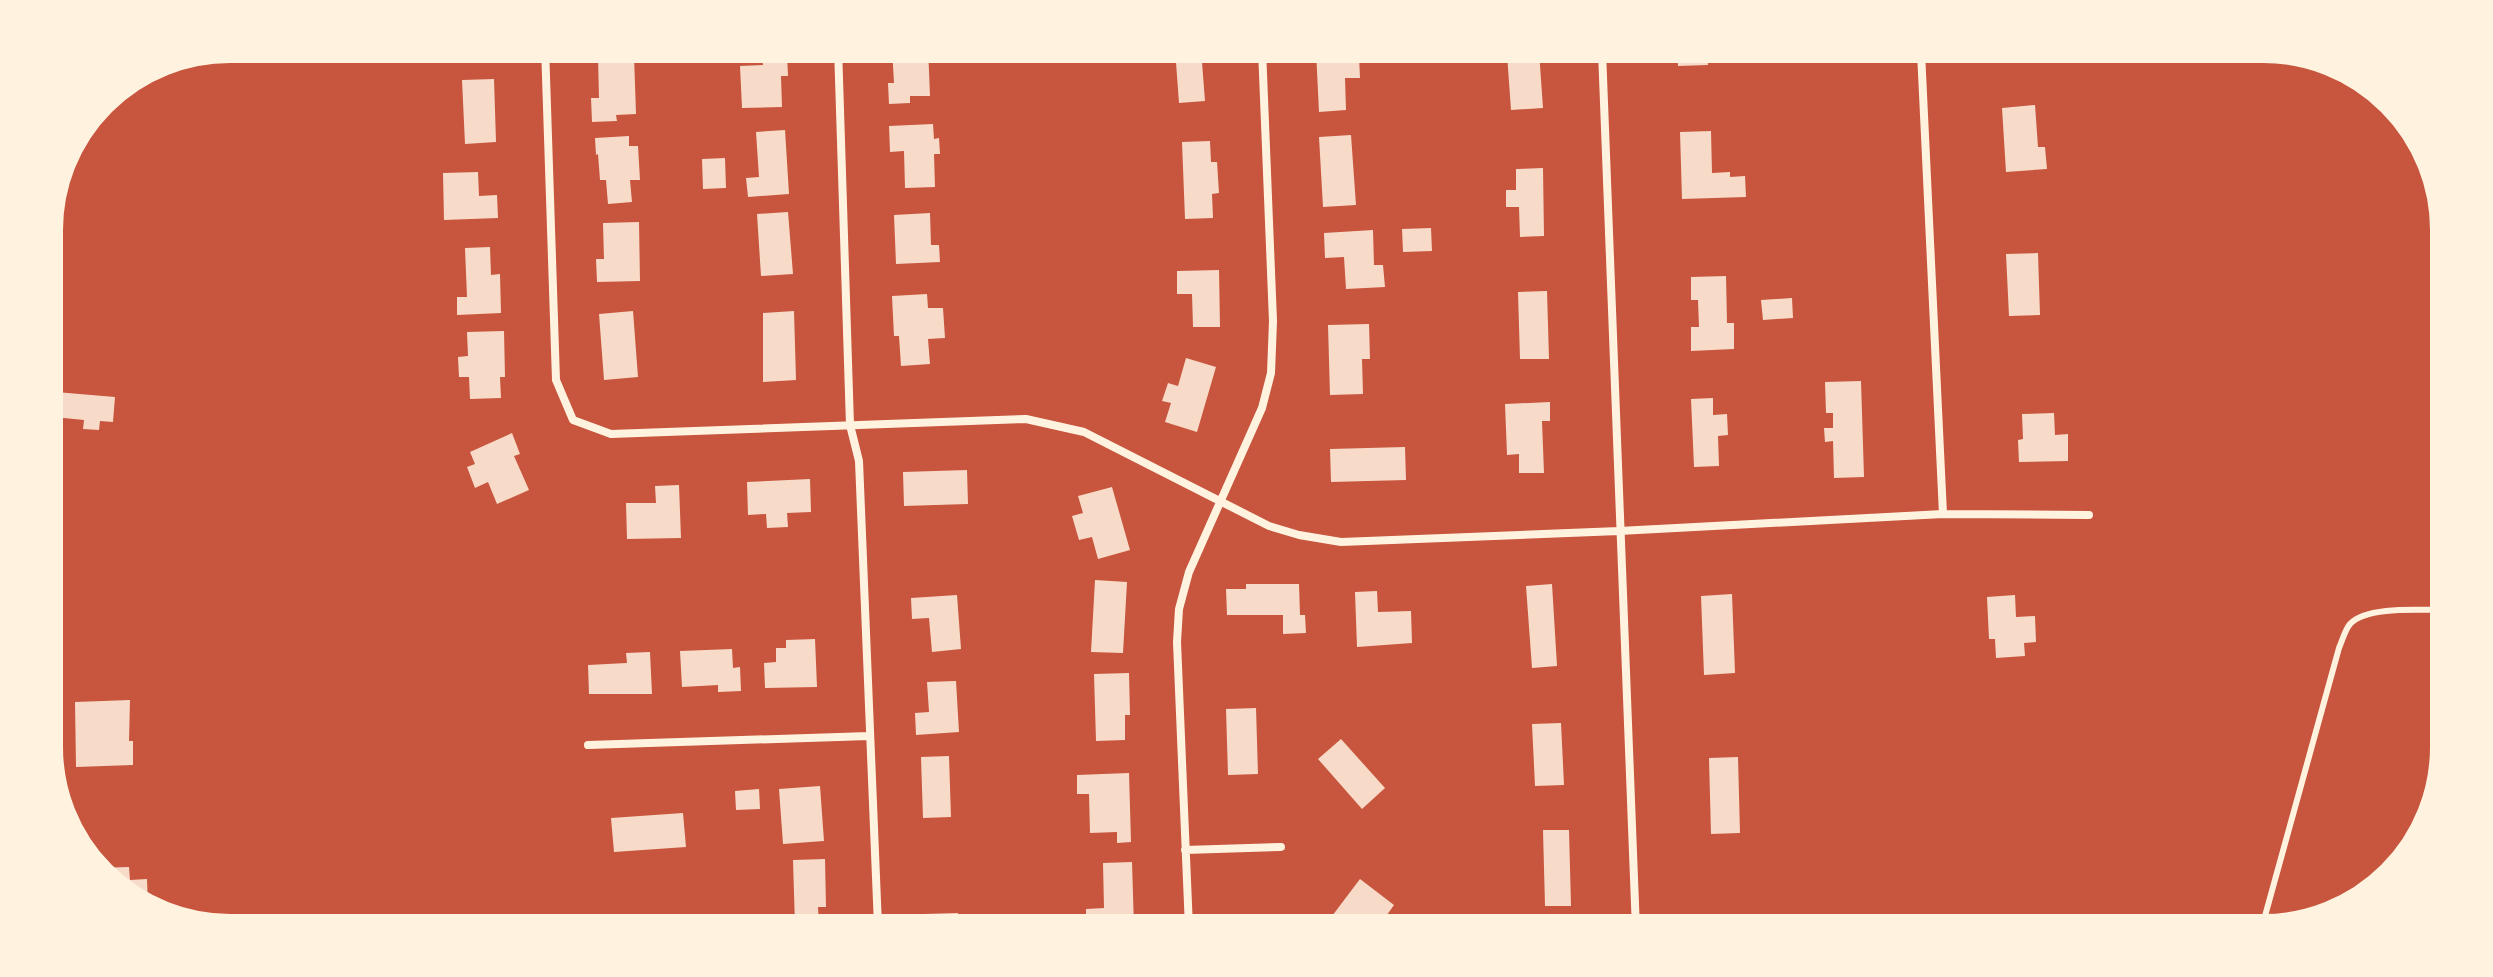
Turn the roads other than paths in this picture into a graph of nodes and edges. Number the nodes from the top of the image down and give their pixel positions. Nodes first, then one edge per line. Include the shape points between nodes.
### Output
1 (545, 58) edge
2 (838, 58) edge
3 (1262, 58) edge
4 (1602, 58) edge
5 (1921, 58) edge
6 (850, 425) junction
7 (1219, 500) junction
8 (1943, 514) junction
9 (2089, 515) dead end
10 (1619, 531) junction
11 (2435, 610) edge
12 (869, 736) junction
13 (588, 745) dead end
14 (1281, 847) dead end
15 (1185, 850) junction
16 (878, 919) edge
17 (1189, 919) edge
18 (1636, 919) edge
19 (2265, 919) edge

1 - 6 street via 556,380 573,420 611,434
2 - 6 street
3 - 7 street via 1271,373 1262,408
4 - 10 street
5 - 8 street
6 - 7 street via 1026,419 1084,432
6 - 12 street via 859,461
7 - 10 street via 1269,526 1341,542
7 - 15 street via 1179,609
8 - 9 street
8 - 10 street
10 - 18 street
11 - 19 lane via 2368,614 2350,624
12 - 13 street
12 - 16 street
14 - 15 street
15 - 17 street

